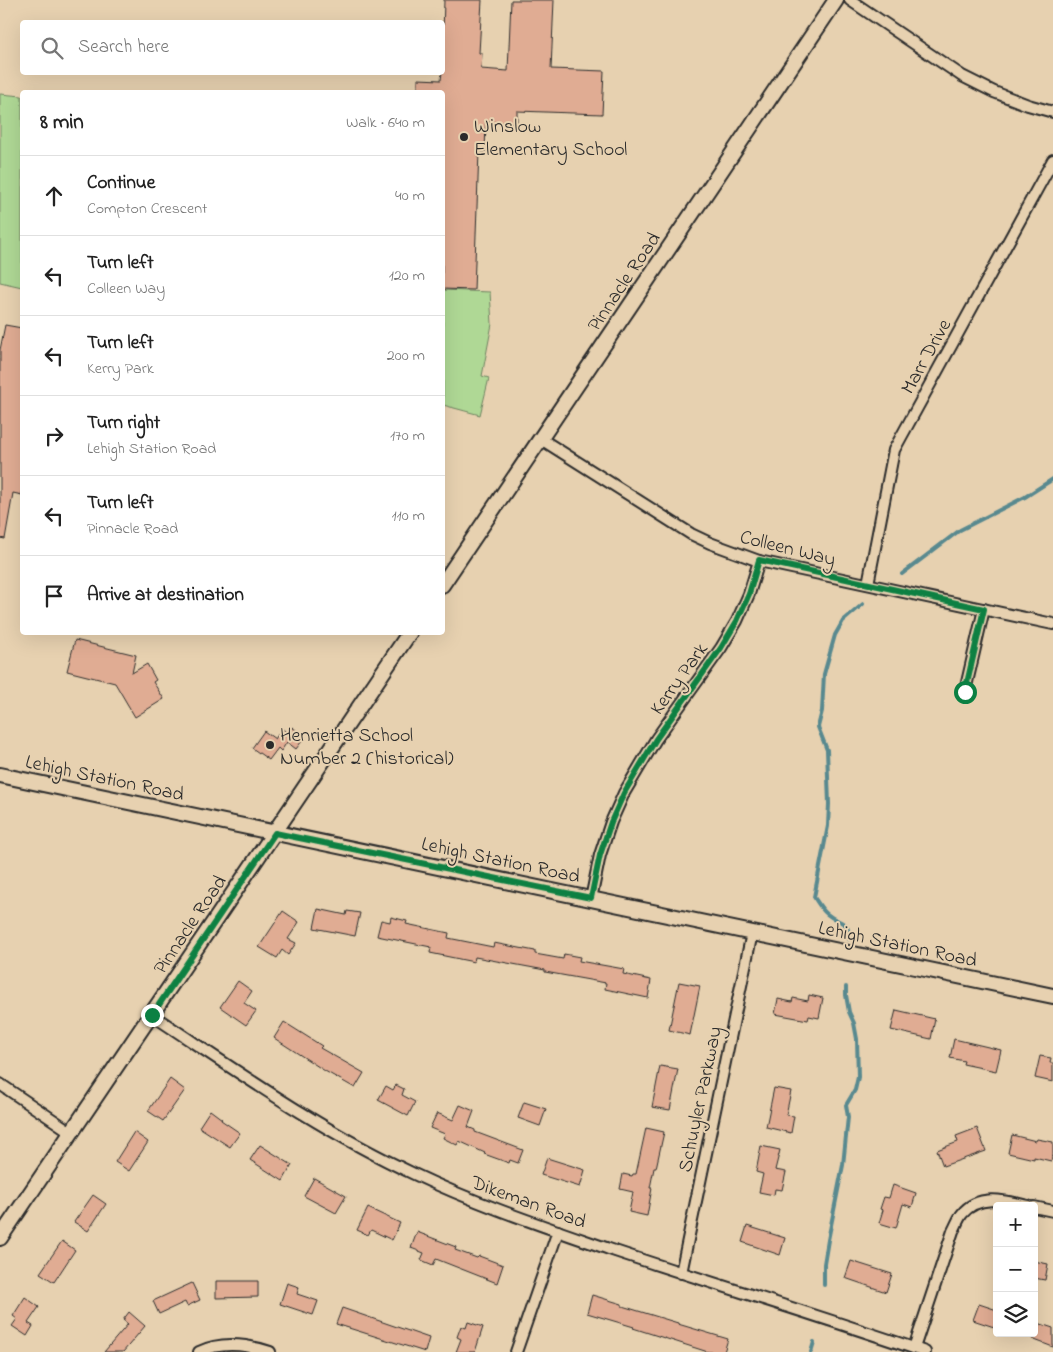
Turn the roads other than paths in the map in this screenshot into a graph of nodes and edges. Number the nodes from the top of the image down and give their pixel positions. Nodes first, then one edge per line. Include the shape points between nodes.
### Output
1 (836, 0) edge
2 (850, 0) edge
3 (1053, 112) edge
4 (1053, 160) edge
5 (541, 439) junction
6 (759, 560) junction
7 (445, 581) edge
8 (868, 584) junction
9 (984, 609) junction
10 (1053, 624) edge
11 (408, 635) edge
12 (965, 692) dead end
13 (0, 775) edge
14 (275, 833) junction
15 (591, 898) junction
16 (752, 933) junction
17 (1053, 996) edge
18 (152, 1015) junction
19 (0, 1084) edge
20 (72, 1132) junction
21 (1008, 1202) edge
22 (1038, 1208) edge
23 (1053, 1211) edge
24 (558, 1232) junction
25 (0, 1238) edge
26 (681, 1273) junction
27 (914, 1348) junction
28 (199, 1352) edge
29 (270, 1352) edge
30 (516, 1352) edge
31 (925, 1352) edge

1 - 5 main road, Pinnacle Road
2 - 3 street via 962,76 994,92
4 - 8 street, Marr Drive via 894,450
5 - 6 street, Colleen Way via 691,534
5 - 7 main road, Pinnacle Road
6 - 8 street, Colleen Way
6 - 15 street, Kerry Park via 737,621 656,739 624,793 600,855
8 - 9 street, Colleen Way
9 - 10 street, Colleen Way
9 - 12 street
11 - 14 main road, Pinnacle Road
13 - 14 main road, Lehigh Station Road
14 - 15 main road, Lehigh Station Road
14 - 18 main road, Pinnacle Road
15 - 16 main road, Lehigh Station Road
16 - 17 main road, Lehigh Station Road
16 - 26 street, Schuyler Parkway
18 - 20 main road, Pinnacle Road
18 - 24 street, Dikeman Road via 278,1098 365,1150 462,1196
19 - 20 street
20 - 25 main road, Pinnacle Road
21 - 27 street via 982,1201 966,1209 961,1216 953,1231
22 - 23 street
24 - 26 street, Dikeman Road
24 - 30 street
26 - 27 street, Dikeman Road
27 - 31 street, Dikeman Road
28 - 29 street via 220,1345 240,1344

